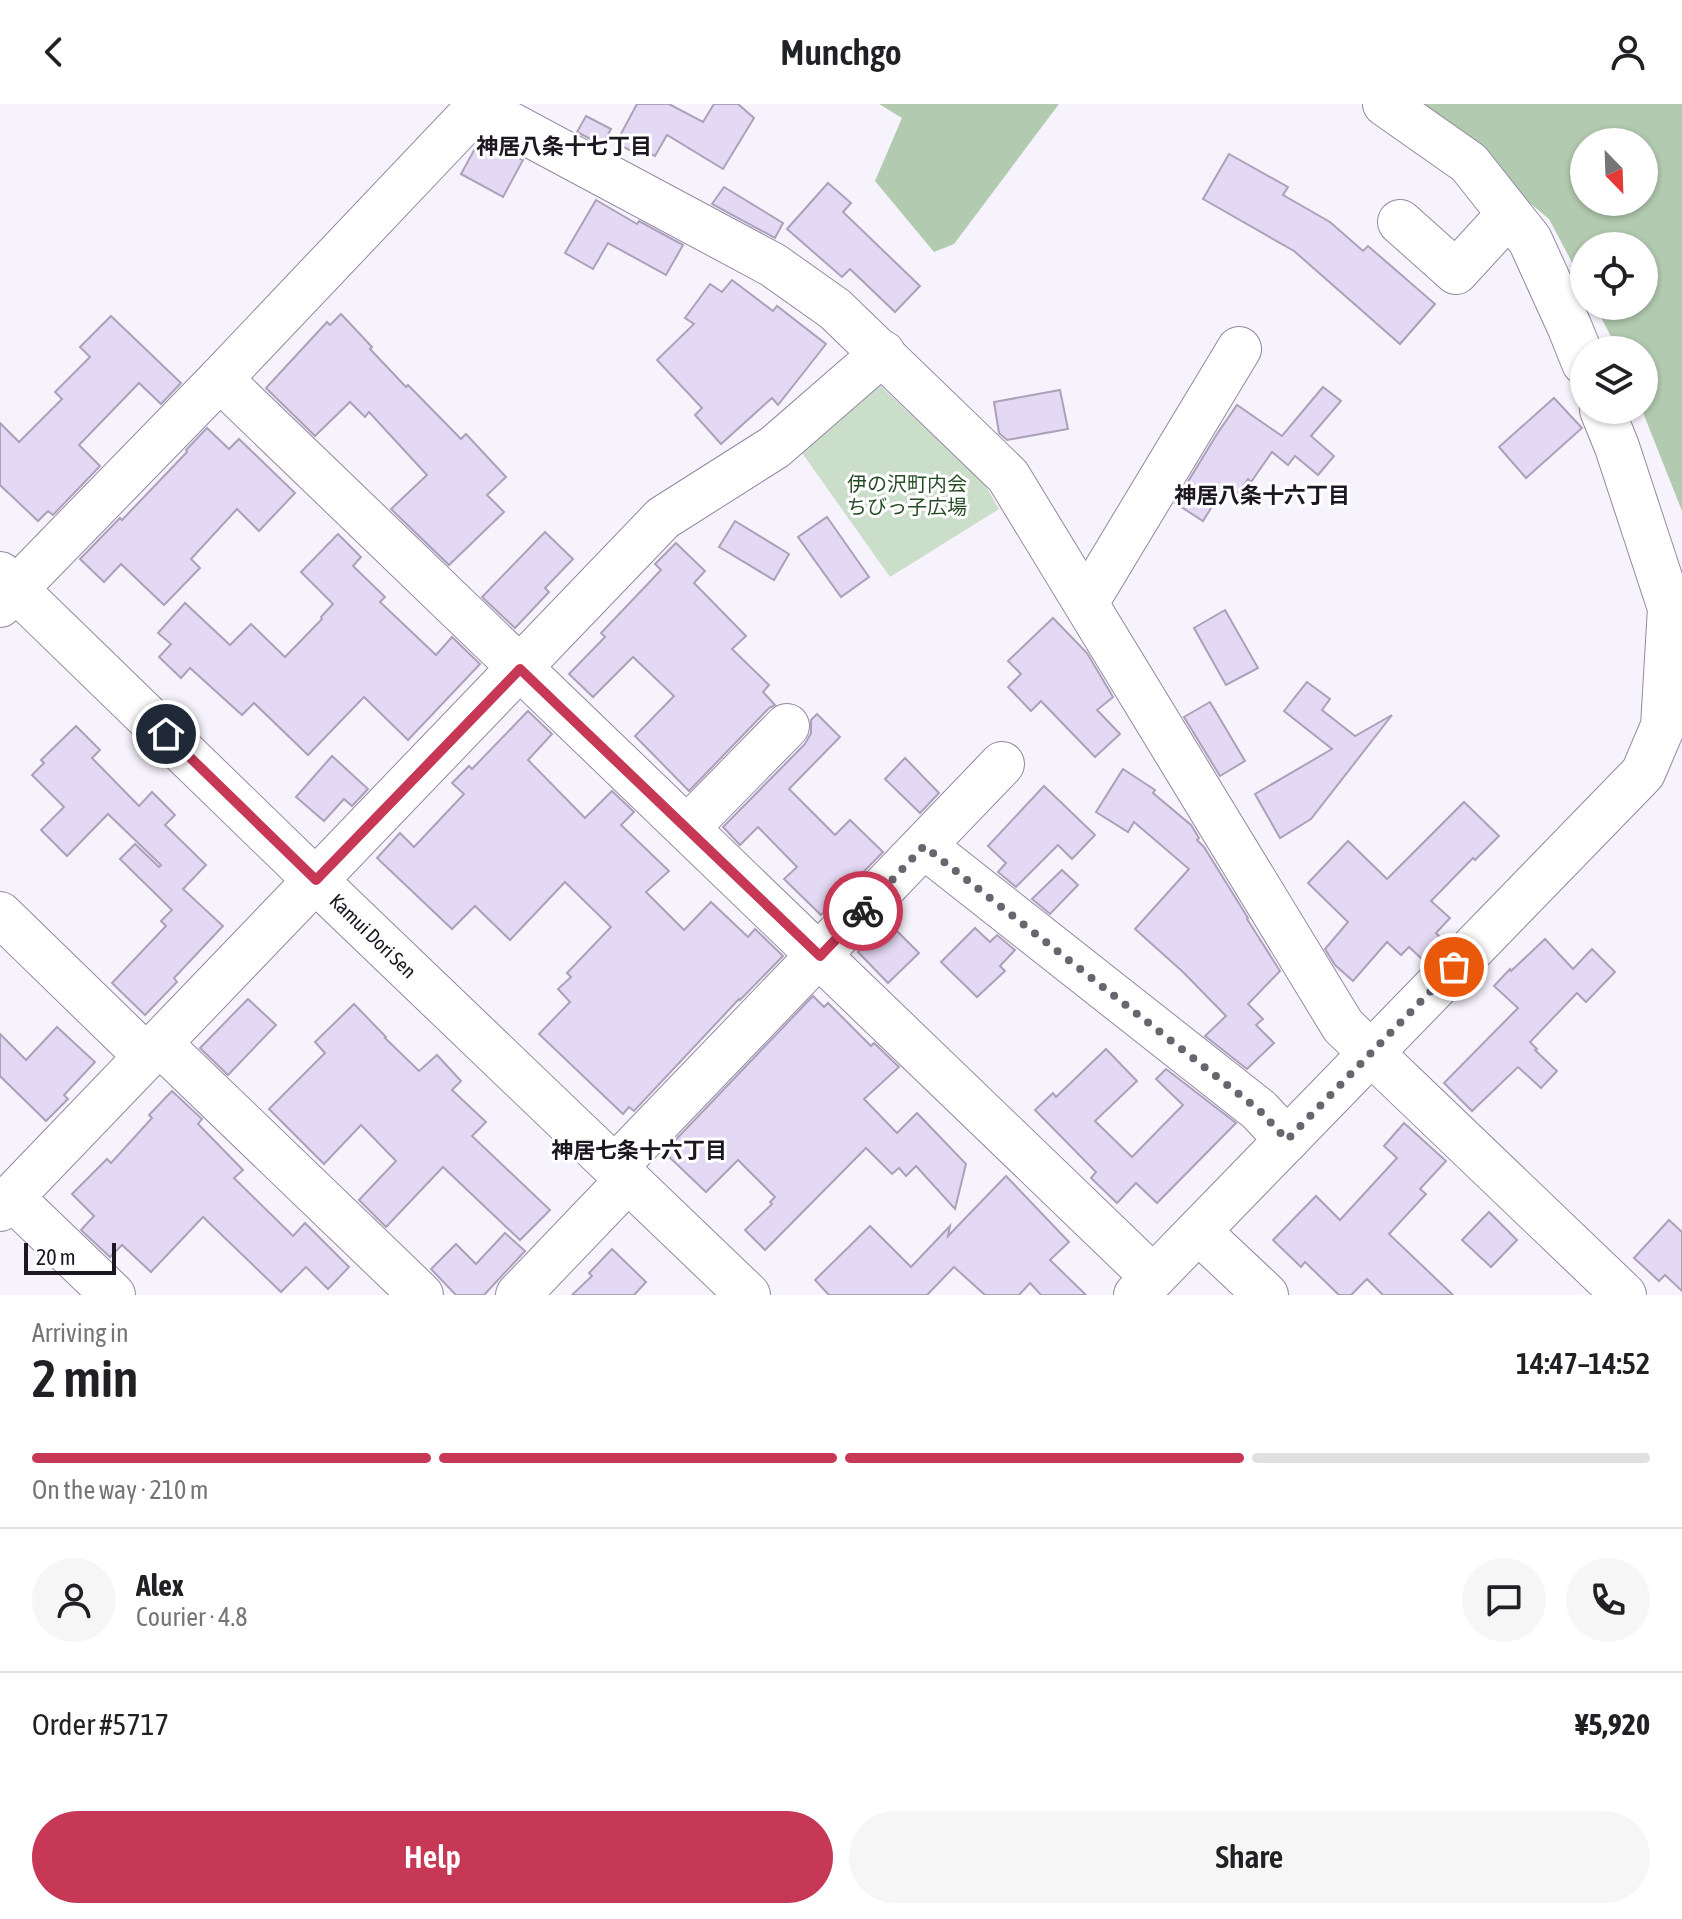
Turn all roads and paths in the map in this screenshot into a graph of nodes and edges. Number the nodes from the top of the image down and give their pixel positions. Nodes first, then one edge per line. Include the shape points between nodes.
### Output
1 (1385, 104) edge
2 (1509, 214) junction
3 (1400, 222) dead end
4 (1573, 336) edge
5 (1239, 349) dead end
6 (883, 353) junction
7 (220, 379) junction
8 (1608, 424) edge
9 (5, 589) edge
10 (1086, 603) junction
11 (520, 669) junction
12 (1673, 722) edge
13 (787, 726) dead end
14 (1002, 764) dead end
15 (687, 828) junction
16 (924, 846) junction
17 (316, 880) junction
18 (0, 914) edge
19 (820, 956) junction
20 (152, 1050) junction
21 (1370, 1054) junction
22 (1287, 1140) junction
23 (622, 1174) junction
24 (7, 1193) edge
25 (1199, 1232) junction
26 (1145, 1286) edge
27 (113, 1295) edge
28 (421, 1295) edge
29 (518, 1295) edge
30 (748, 1295) edge
31 (1266, 1295) edge
32 (1624, 1295) edge

1 - 2 street via 1469,163
2 - 3 street via 1456,272
2 - 4 street via 1530,240
5 - 10 street
6 - 7 street via 835,309 773,265 478,107
6 - 10 street via 1008,476
6 - 11 street via 775,447 663,518
7 - 9 street
7 - 11 street
8 - 12 street via 1670,608
9 - 17 street, Kamui Dori Sen
10 - 21 street via 1343,1026
11 - 15 street
11 - 17 street
12 - 21 street via 1643,773
13 - 15 street
14 - 16 street
15 - 19 street
16 - 19 street
16 - 22 street via 1259,1110
17 - 20 street
17 - 23 street, Kamui Dori Sen
18 - 20 street
19 - 23 street
19 - 26 street
20 - 24 street
20 - 28 street
21 - 22 street
21 - 32 street
22 - 25 street
23 - 29 street
23 - 30 street, Kamui Dori Sen
24 - 27 street
25 - 26 street
25 - 31 street

